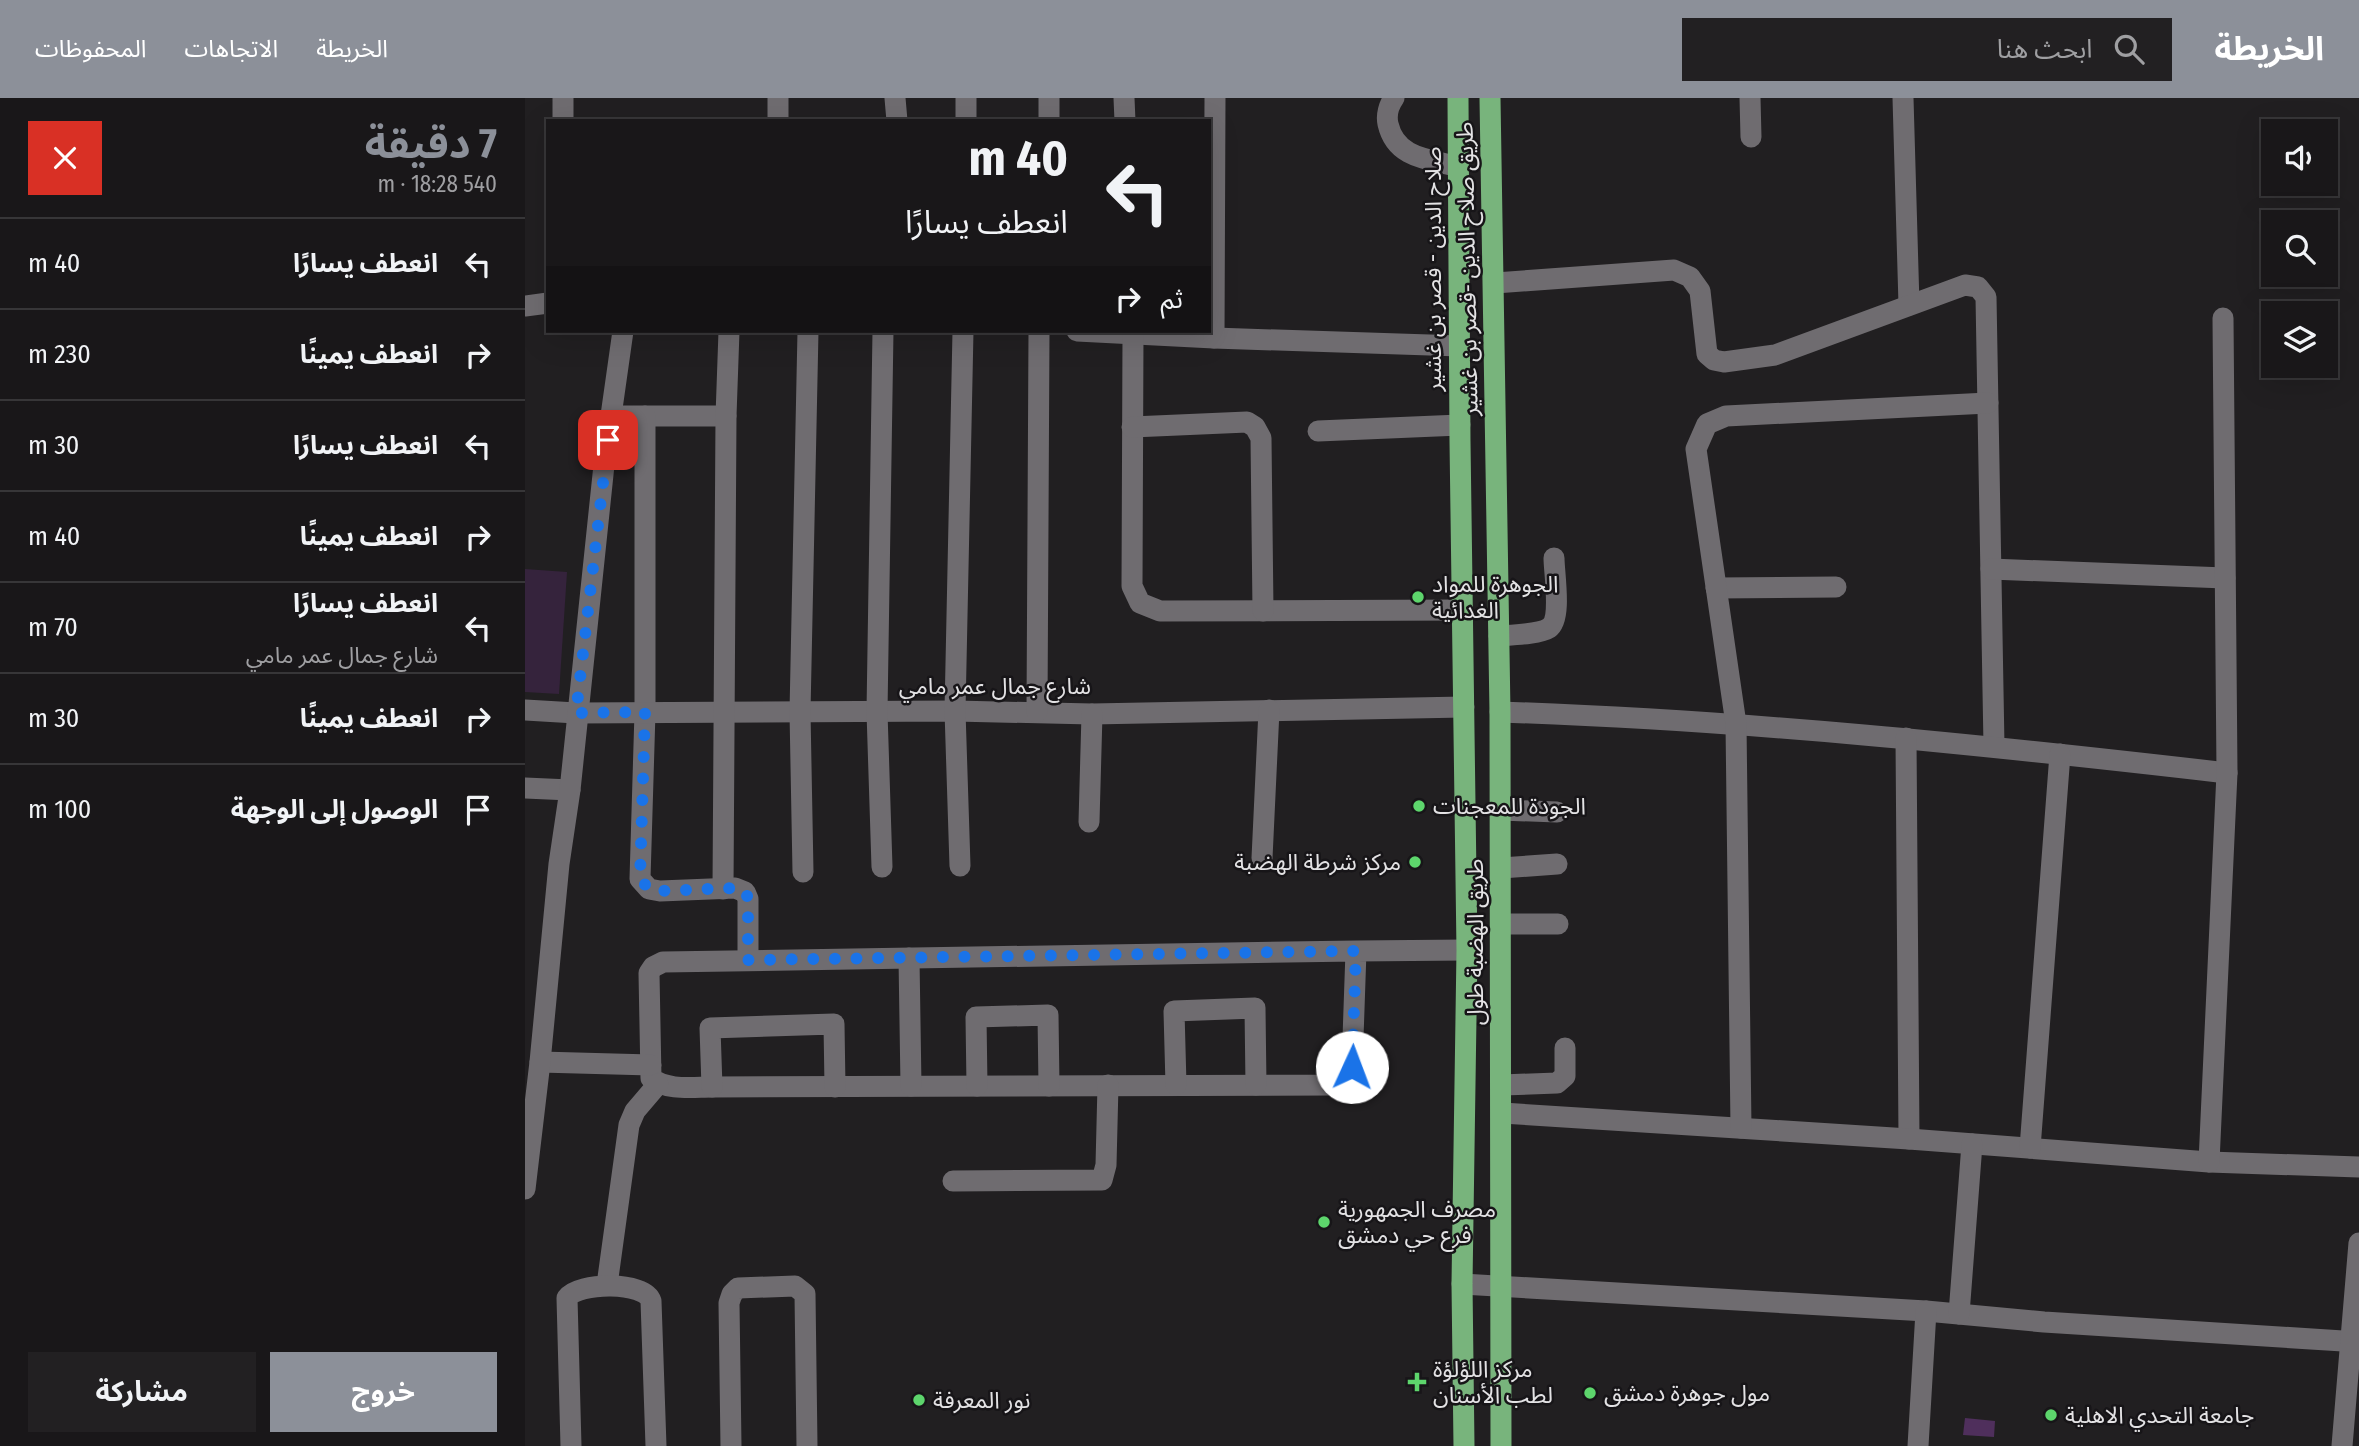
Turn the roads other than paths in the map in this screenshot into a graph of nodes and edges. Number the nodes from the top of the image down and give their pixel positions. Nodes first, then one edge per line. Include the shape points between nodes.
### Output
1 (563, 98) edge
2 (778, 98) edge
3 (895, 98) edge
4 (966, 98) edge
5 (1049, 98) edge
6 (1124, 98) edge
7 (1216, 98) edge
8 (1394, 98) edge
9 (1458, 98) edge
10 (1490, 98) edge
11 (1749, 98) edge
12 (1903, 98) edge
13 (563, 119) edge
14 (778, 119) edge
15 (897, 119) edge
16 (966, 119) edge
17 (1049, 119) edge
18 (1125, 119) edge
19 (1751, 137) dead end
20 (1459, 167) junction
21 (1495, 284) junction
22 (546, 303) edge
23 (1909, 305) junction
24 (525, 306) edge
25 (2223, 318) dead end
26 (623, 333) edge
27 (729, 333) edge
28 (808, 333) edge
29 (883, 333) edge
30 (963, 333) edge
31 (1039, 333) edge
32 (1114, 333) edge
33 (1132, 334) junction
34 (1215, 338) junction
35 (1460, 346) junction
36 (1988, 403) junction
37 (611, 416) junction
38 (645, 416) junction
39 (726, 416) junction
40 (1132, 427) junction
41 (1318, 431) dead end
42 (1460, 433) junction
43 (1496, 439) joint
44 (1554, 558) dead end
45 (1991, 569) junction
46 (2225, 579) junction
47 (1836, 587) dead end
48 (1716, 588) junction
49 (1463, 610) junction
50 (1263, 611) junction
51 (1499, 636) junction
52 (1464, 707) junction
53 (525, 710) edge
54 (1269, 710) junction
55 (645, 712) junction
56 (724, 712) junction
57 (800, 712) junction
58 (877, 712) junction
59 (955, 712) junction
60 (1037, 712) junction
61 (1500, 712) junction
62 (576, 713) junction
63 (1092, 714) junction
64 (1736, 723) junction
65 (1906, 738) junction
66 (1994, 746) junction
67 (2060, 754) junction
68 (2227, 774) junction
69 (525, 788) edge
70 (570, 790) junction
71 (1500, 810) junction
72 (1556, 812) dead end
73 (1089, 822) dead end
74 (1262, 858) dead end
75 (1557, 864) dead end
76 (960, 866) dead end
77 (882, 867) dead end
78 (1501, 868) junction
79 (803, 872) dead end
80 (723, 889) junction
81 (1501, 924) junction
82 (1558, 924) dead end
83 (1467, 950) junction
84 (1356, 951) junction
85 (909, 958) junction
86 (748, 960) junction
87 (536, 1048) edge
88 (1565, 1048) dead end
89 (655, 1074) junction
90 (1176, 1085) junction
91 (1256, 1085) junction
92 (1501, 1085) junction
93 (911, 1086) junction
94 (977, 1086) junction
95 (1049, 1086) junction
96 (1108, 1086) junction
97 (712, 1087) junction
98 (835, 1087) junction
99 (1502, 1113) junction
100 (1741, 1128) junction
101 (1909, 1139) junction
102 (1972, 1143) junction
103 (2031, 1148) junction
104 (2209, 1162) junction
105 (2359, 1167) edge
106 (953, 1181) dead end
107 (525, 1189) edge
108 (2359, 1243) edge
109 (1462, 1284) junction
110 (607, 1285) junction
111 (1501, 1286) junction
112 (1926, 1311) junction
113 (1959, 1314) junction
114 (2355, 1342) edge
115 (571, 1446) edge
116 (656, 1446) edge
117 (731, 1446) edge
118 (807, 1446) edge
119 (1464, 1446) edge
120 (1501, 1446) edge
121 (1918, 1446) edge
122 (2342, 1446) edge

1 - 13 street
2 - 14 street
3 - 15 street
4 - 16 street
5 - 17 street
6 - 18 street
7 - 34 street
8 - 20 street via 1387,120 1394,143 1411,154
9 - 20 highway, صلاح الدين - قصر بن غشير
10 - 21 highway, طريق صلاح الدين -قصر بن غشير
11 - 19 street
12 - 23 street
20 - 35 highway, صلاح الدين - قصر بن غشير
21 - 23 street via 1674,270 1690,277 1700,291 1707,354 1724,362 1775,355
21 - 43 highway, طريق صلاح الدين -قصر بن غشير
22 - 24 street
23 - 36 street via 1965,285 1978,287 1986,297
25 - 46 street
26 - 37 street
27 - 39 street
28 - 57 street
29 - 58 street
30 - 59 street
31 - 60 street
32 - 33 street
33 - 34 street
33 - 40 street
34 - 35 street
35 - 42 highway, صلاح الدين - قصر بن غشير
36 - 45 street
36 - 48 street via 1726,416 1707,424 1696,449
37 - 38 street
37 - 62 street
38 - 39 street
38 - 55 street
39 - 56 street
40 - 50 street via 1132,586 1140,603 1160,611
40 - 50 street via 1247,422 1255,427 1261,438
41 - 42 street
42 - 49 highway, طريق الهضبة طول
43 - 51 highway, طريق الهضبة طول
44 - 51 street via 1554,622 1547,630
45 - 46 street
45 - 66 street
46 - 68 street
47 - 48 street
48 - 64 street
49 - 50 street
49 - 52 highway, طريق الهضبة طول
51 - 61 highway, طريق الهضبة طول
52 - 54 street, شارع جمال عمر مامي
52 - 83 highway, طريق الهضبة طول
53 - 62 street, شارع جمال عمر مامي
54 - 63 street, شارع جمال عمر مامي
54 - 74 street
55 - 56 street, شارع جمال عمر مامي
55 - 62 street, شارع جمال عمر مامي
55 - 80 street via 640,879 649,889 660,891
56 - 57 street, شارع جمال عمر مامي
56 - 80 street
57 - 58 street, شارع جمال عمر مامي
57 - 79 street
58 - 59 street, شارع جمال عمر مامي
58 - 77 street
59 - 60 street, شارع جمال عمر مامي
59 - 76 street
60 - 63 street, شارع جمال عمر مامي
61 - 64 street
61 - 71 highway, طريق الهضبة طول
62 - 70 street
63 - 73 street
64 - 65 street
64 - 100 street
65 - 66 street
65 - 101 street
66 - 67 street
67 - 68 street
67 - 103 street
68 - 104 street
69 - 70 street
70 - 87 street
71 - 72 street
71 - 78 highway, طريق الهضبة طول
75 - 78 street
78 - 81 highway, طريق الهضبة طول
80 - 86 street via 745,891 748,898
81 - 82 street
81 - 92 highway, طريق الهضبة طول
83 - 84 street
83 - 109 highway, طريق الهضبة طول
84 - 85 street
84 - 91 street via 1352,1067 1346,1079 1334,1085
85 - 86 street
85 - 93 street
86 - 89 street via 663,962 653,967 649,974
87 - 89 street
87 - 107 street
88 - 92 street via 1565,1076 1557,1083
89 - 97 street
89 - 110 street via 629,1125
90 - 91 street
90 - 91 street via 1174,1011 1255,1008
90 - 96 street
92 - 99 highway, طريق الهضبة طول
93 - 94 street
93 - 98 street
94 - 95 street
94 - 95 street via 976,1017 1048,1015
95 - 96 street
96 - 106 street via 1102,1180
97 - 98 street
97 - 98 street via 710,1028 834,1024
99 - 100 street
99 - 111 highway, طريق الهضبة طول
100 - 101 street
101 - 102 street
102 - 103 street
102 - 113 street
103 - 104 street
104 - 105 street
108 - 114 street
109 - 111 street
109 - 119 highway, طريق الهضبة طول
110 - 115 street via 572,1292 567,1298
110 - 116 street via 643,1291 651,1301
111 - 112 street
111 - 120 highway, طريق الهضبة طول
112 - 113 street
112 - 121 street
113 - 114 street
114 - 122 street
117 - 118 street via 732,1294 738,1288 795,1286 805,1294

